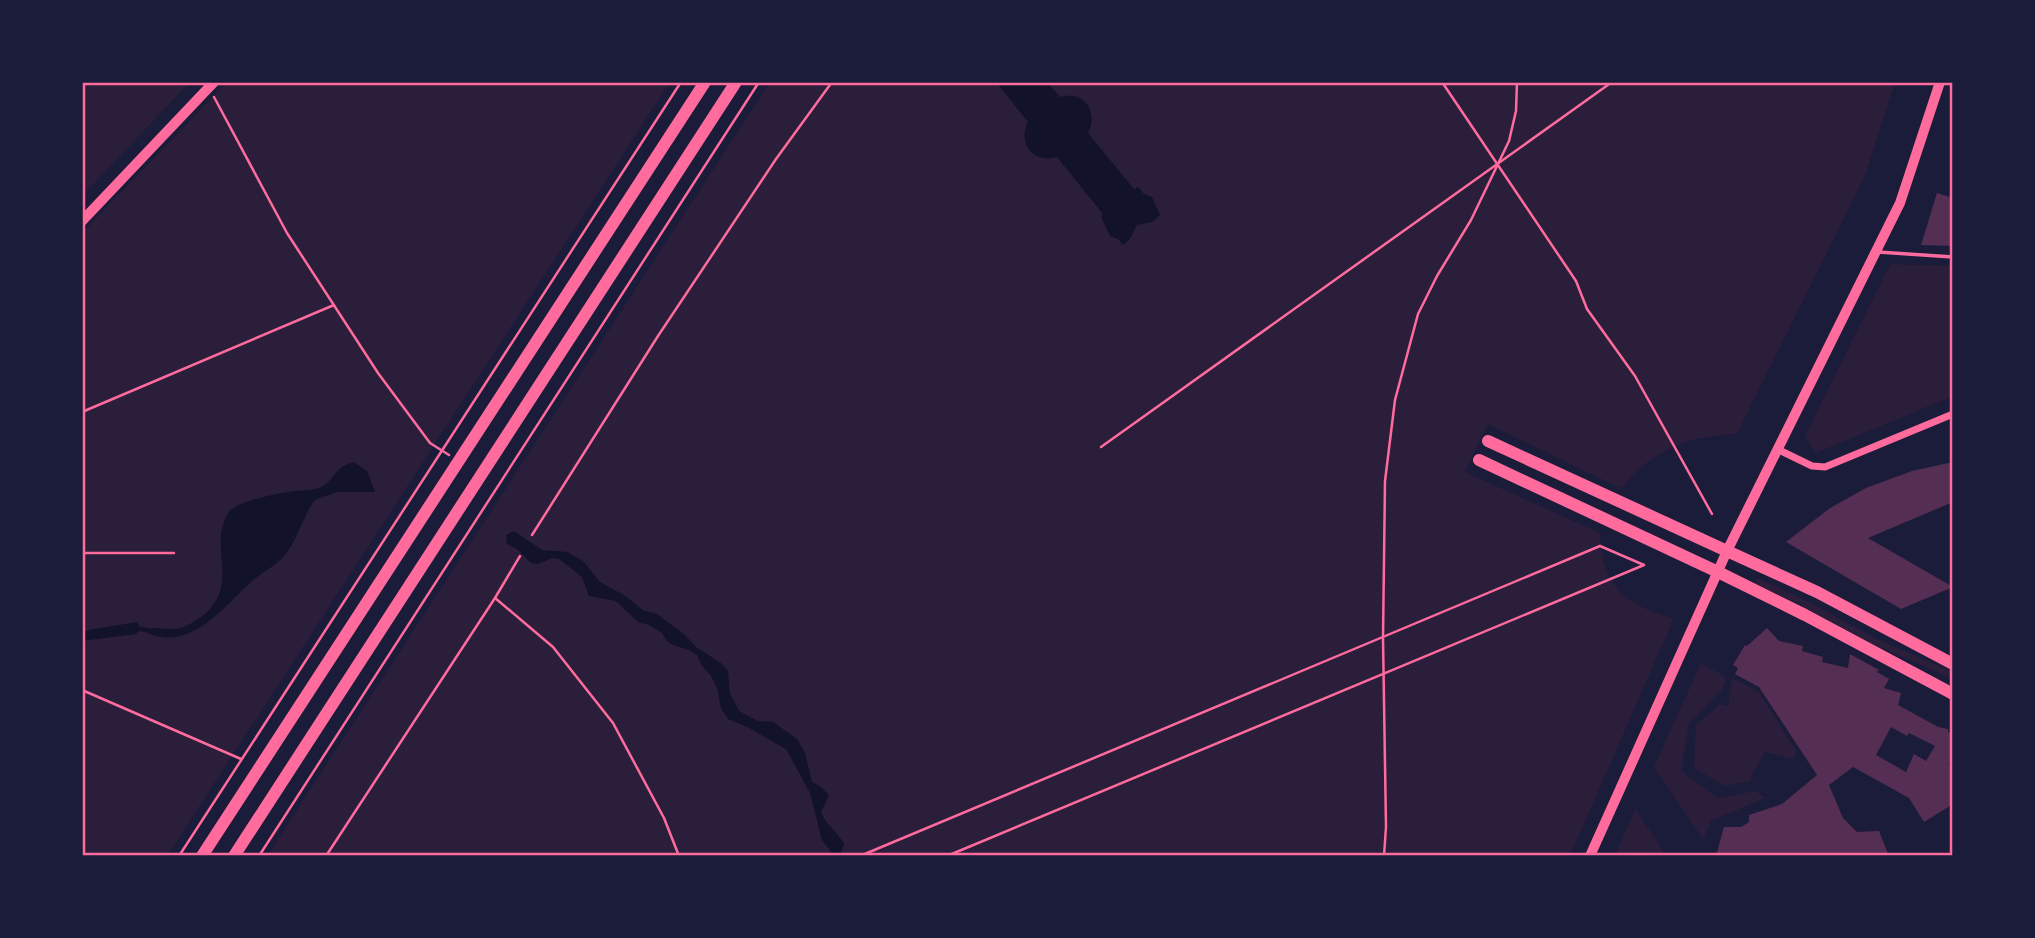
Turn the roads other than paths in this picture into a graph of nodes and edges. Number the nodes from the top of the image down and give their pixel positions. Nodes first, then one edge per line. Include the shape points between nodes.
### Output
1 (705, 82) edge
2 (736, 82) edge
3 (1940, 82) edge
4 (208, 84) edge
5 (82, 221) edge
6 (1876, 251) junction
7 (1953, 257) edge
8 (1953, 414) edge
9 (1488, 441) dead end
10 (1777, 449) junction
11 (1479, 460) dead end
12 (1727, 551) junction
13 (1718, 572) junction
14 (1953, 664) edge
15 (1953, 694) edge
16 (202, 856) edge
17 (234, 856) edge
18 (1590, 856) edge

1 - 16 main road
2 - 17 main road
3 - 6 main road via 1908,183
4 - 5 street
6 - 7 lane
6 - 10 main road
8 - 10 street via 1825,467 1812,467
9 - 12 main road
10 - 12 main road
11 - 13 main road
12 - 13 main road
12 - 14 main road via 1817,592
13 - 15 main road
13 - 18 main road

